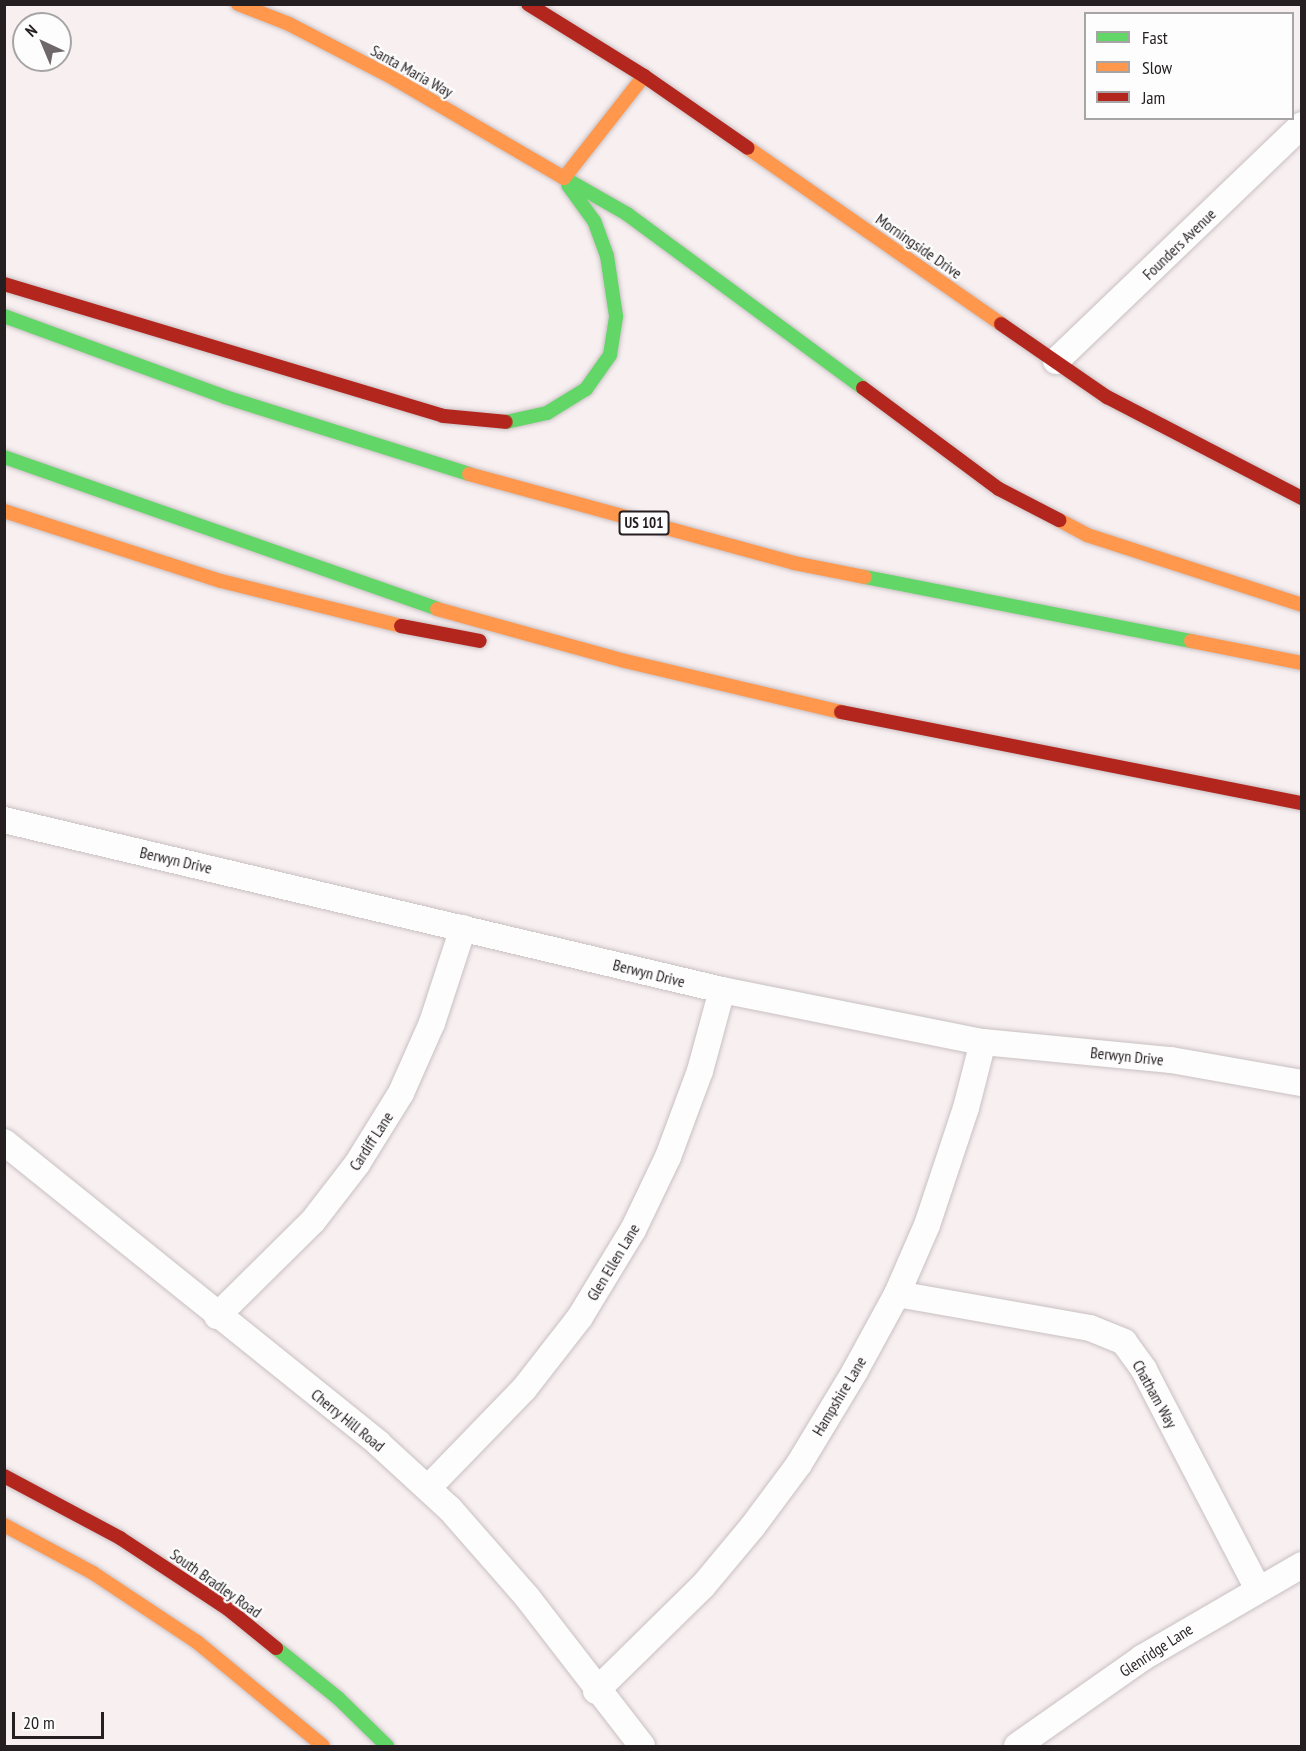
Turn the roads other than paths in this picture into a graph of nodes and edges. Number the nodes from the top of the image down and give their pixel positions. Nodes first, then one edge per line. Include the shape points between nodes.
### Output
1 (238, 4) edge
2 (528, 4) edge
3 (644, 76) junction
4 (1302, 125) edge
5 (564, 178) junction
6 (4, 284) edge
7 (4, 316) edge
8 (1056, 362) junction
9 (4, 457) edge
10 (1302, 498) edge
11 (4, 511) edge
12 (1302, 605) edge
13 (625, 661) junction
14 (1302, 663) edge
15 (1302, 803) edge
16 (4, 820) edge
17 (463, 928) junction
18 (722, 990) junction
19 (983, 1042) junction
20 (1302, 1083) edge
21 (4, 1142) edge
22 (897, 1294) junction
23 (217, 1316) junction
24 (4, 1476) edge
25 (428, 1488) junction
26 (4, 1525) edge
27 (1302, 1565) edge
28 (1258, 1589) junction
29 (596, 1691) junction
30 (323, 1746) edge
31 (387, 1746) edge
32 (642, 1746) edge
33 (1017, 1746) edge

1 - 5 main road, Santa Maria Way via 289,24 393,78
2 - 3 main road, Morningside Drive via 544,10
3 - 5 main road
3 - 8 main road, Morningside Drive
4 - 8 street, Founders Avenue
5 - 6 main road via 594,221 607,256 616,316 610,355 586,389 547,414 507,422 443,416
5 - 12 main road, Santa Maria Way via 627,214 999,489 1087,535
7 - 14 main road, US 101 via 225,397 507,486 794,563
8 - 10 main road, Morningside Drive via 1107,397
9 - 13 main road via 237,543 421,605
11 - 13 main road via 221,581 373,621
13 - 15 main road via 911,729
16 - 17 street, Berwyn Drive
17 - 18 street, Berwyn Drive
17 - 23 street, Cardiff Lane via 432,1023 406,1083 357,1164 314,1221
18 - 19 street, Berwyn Drive
18 - 25 street, Glen Ellen Lane via 700,1071 672,1146 633,1230 580,1317 538,1371
19 - 20 street, Berwyn Drive via 1171,1060
19 - 22 street, Hampshire Lane via 947,1172
21 - 23 street, Cherry Hill Road
22 - 28 street, Chatham Way via 1090,1328 1124,1342 1144,1370
22 - 29 street, Hampshire Lane via 799,1464 753,1526 703,1586
23 - 25 street, Cherry Hill Road
24 - 31 main road, South Bradley Road via 120,1539 228,1609 338,1698
25 - 29 street, Cherry Hill Road via 489,1551
26 - 30 main road via 93,1573 197,1642
27 - 28 street, Glenridge Lane
28 - 33 street, Glenridge Lane via 1142,1658
29 - 32 street, Cherry Hill Road

